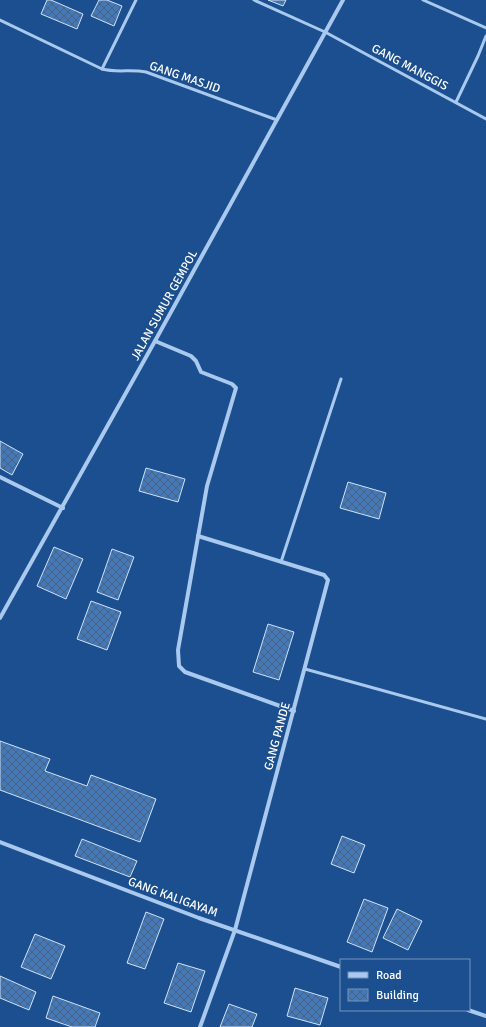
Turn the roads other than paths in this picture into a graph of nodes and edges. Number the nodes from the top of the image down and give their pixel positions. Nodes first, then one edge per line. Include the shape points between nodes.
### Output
1 (136, 0) edge
2 (254, 0) edge
3 (342, 0) edge
4 (423, 0) edge
5 (0, 20) edge
6 (486, 28) edge
7 (325, 32) junction
8 (486, 36) edge
9 (102, 69) junction
10 (456, 102) junction
11 (486, 119) edge
12 (277, 120) junction
13 (155, 341) junction
14 (341, 379) dead end
15 (0, 477) edge
16 (63, 508) junction
17 (198, 536) junction
18 (281, 562) junction
19 (0, 618) edge
20 (305, 669) junction
21 (294, 711) junction
22 (486, 719) edge
23 (0, 842) edge
24 (235, 930) junction
25 (340, 967) edge
26 (470, 1011) edge
27 (486, 1016) edge
28 (200, 1027) edge

1 - 9 lane
2 - 7 lane, GANG MANGGIS
3 - 7 street, JALAN SUMUR GEMPOL
4 - 6 lane
5 - 9 lane, GANG MASJID
7 - 10 lane, GANG MANGGIS
7 - 12 street, JALAN SUMUR GEMPOL
8 - 10 lane
9 - 12 lane, GANG MASJID via 146,72
10 - 11 lane, GANG MANGGIS
12 - 13 street, JALAN SUMUR GEMPOL
13 - 16 street, JALAN SUMUR GEMPOL
13 - 17 street via 190,356 196,361 201,372 236,388 210,474
14 - 18 lane
15 - 16 street
16 - 19 street, JALAN SUMUR GEMPOL
17 - 18 street, GANG PANDE
17 - 21 street via 178,650 179,666 185,672
18 - 20 street, GANG PANDE via 324,576 328,580
20 - 21 street, GANG PANDE
20 - 22 lane
21 - 24 street, GANG PANDE
23 - 24 street, GANG KALIGAYAM
24 - 25 street, GANG KALIGAYAM
24 - 28 street, GANG PANDE
26 - 27 street

